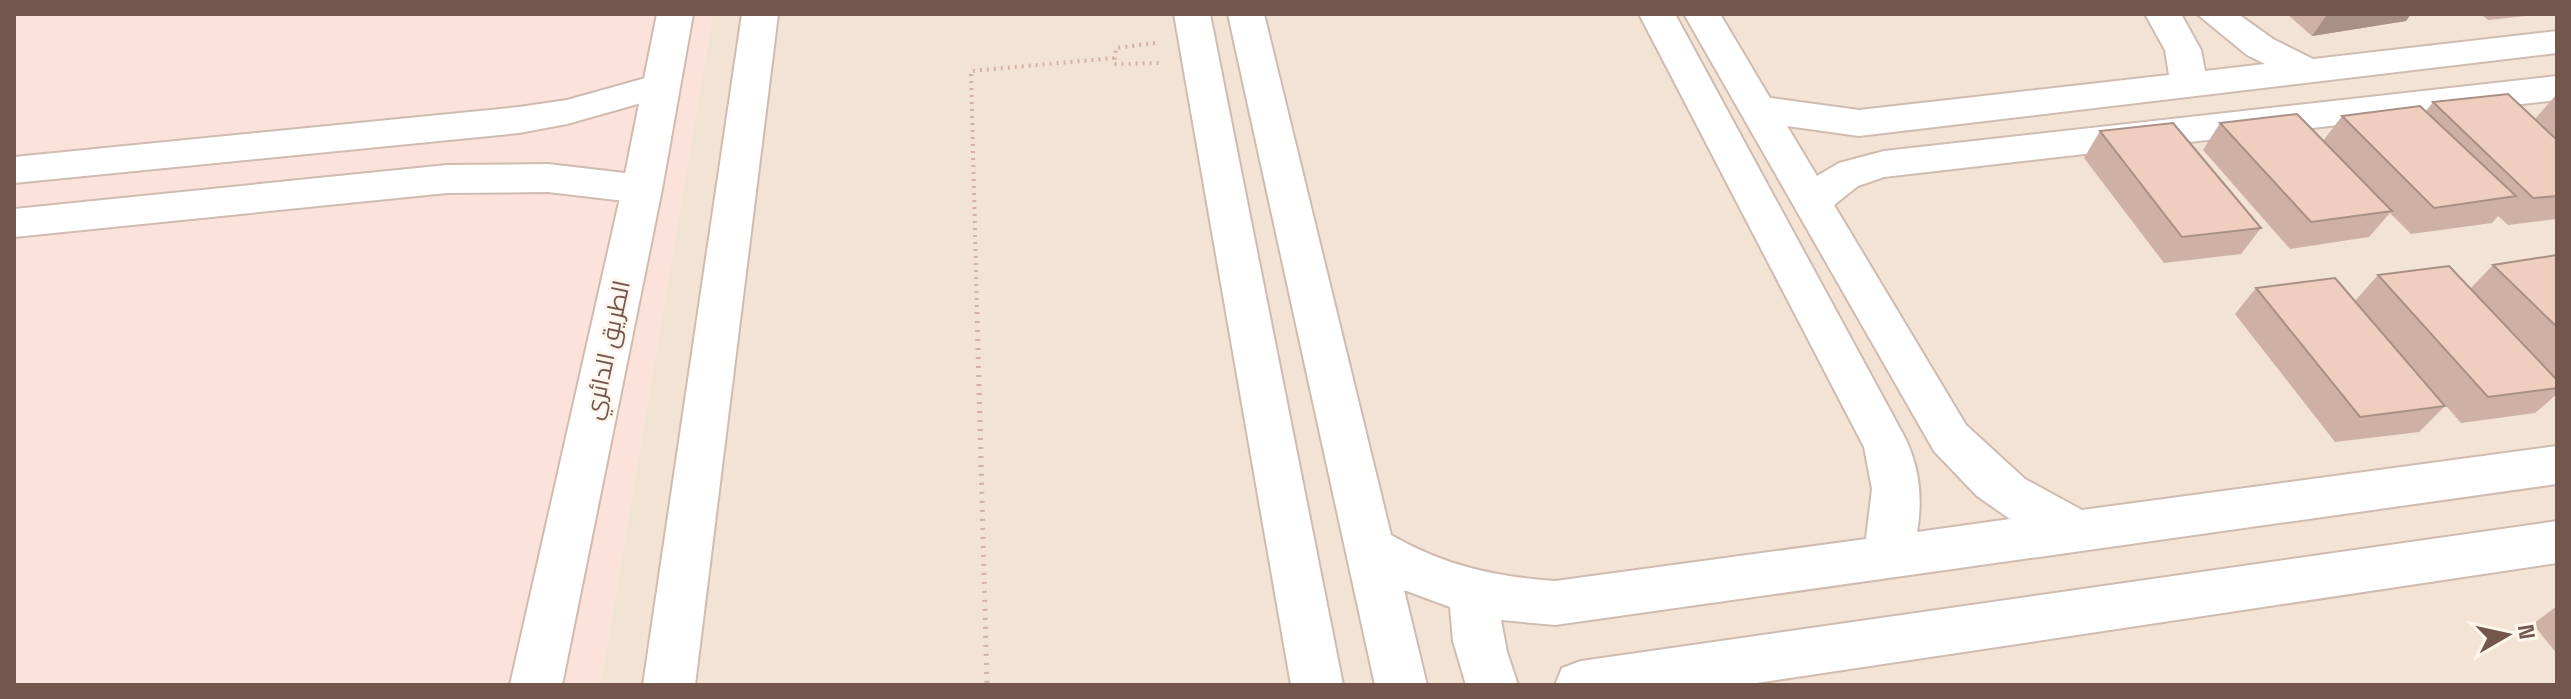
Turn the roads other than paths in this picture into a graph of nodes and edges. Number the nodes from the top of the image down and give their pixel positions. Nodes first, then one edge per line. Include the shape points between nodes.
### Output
1 (675, 14) edge
2 (760, 14) edge
3 (1246, 14) edge
4 (1657, 14) edge
5 (1702, 14) edge
6 (2217, 16) edge
7 (2166, 18) edge
8 (1196, 37) edge
9 (2557, 42) edge
10 (2310, 72) junction
11 (2189, 85) junction
12 (660, 86) junction
13 (2557, 88) edge
14 (1756, 107) junction
15 (1810, 118) junction
16 (14, 170) edge
17 (1856, 170) junction
18 (642, 189) junction
19 (1813, 205) junction
20 (14, 223) edge
21 (1312, 295) junction
22 (1245, 301) junction
23 (1950, 438) junction
24 (1887, 447) junction
25 (2557, 465) edge
26 (2082, 531) junction
27 (2557, 542) edge
28 (1371, 549) junction
29 (1884, 558) junction
30 (1476, 595) junction
31 (536, 685) edge
32 (669, 685) edge
33 (1317, 685) edge
34 (1401, 685) edge
35 (1492, 685) edge
36 (1581, 685) edge

1 - 12 street, الطريق الدائري
2 - 32 street
3 - 21 street
4 - 24 street
5 - 14 street
6 - 7 street via 2222,30 2209,37 2187,34
6 - 10 street via 2260,47
7 - 11 street via 2183,50
8 - 22 street
9 - 10 street
10 - 11 street
11 - 15 street via 1859,123
12 - 16 street via 567,112 506,122
12 - 18 street, الطريق الدائري
13 - 17 street
14 - 15 street
14 - 19 street
15 - 17 street via 1811,138 1819,148
17 - 19 street via 1833,182
18 - 20 street via 548,178 447,179
18 - 31 street, الطريق الدائري
19 - 23 street
21 - 22 street
21 - 28 street
22 - 33 street
23 - 24 street via 1935,455 1921,457
23 - 26 street via 1973,465 2034,513
24 - 29 street via 1897,504 1895,532
25 - 26 street
26 - 29 street
27 - 36 street
28 - 30 street via 1426,579
28 - 34 street
29 - 30 street via 1555,603
30 - 35 street via 1474,625

